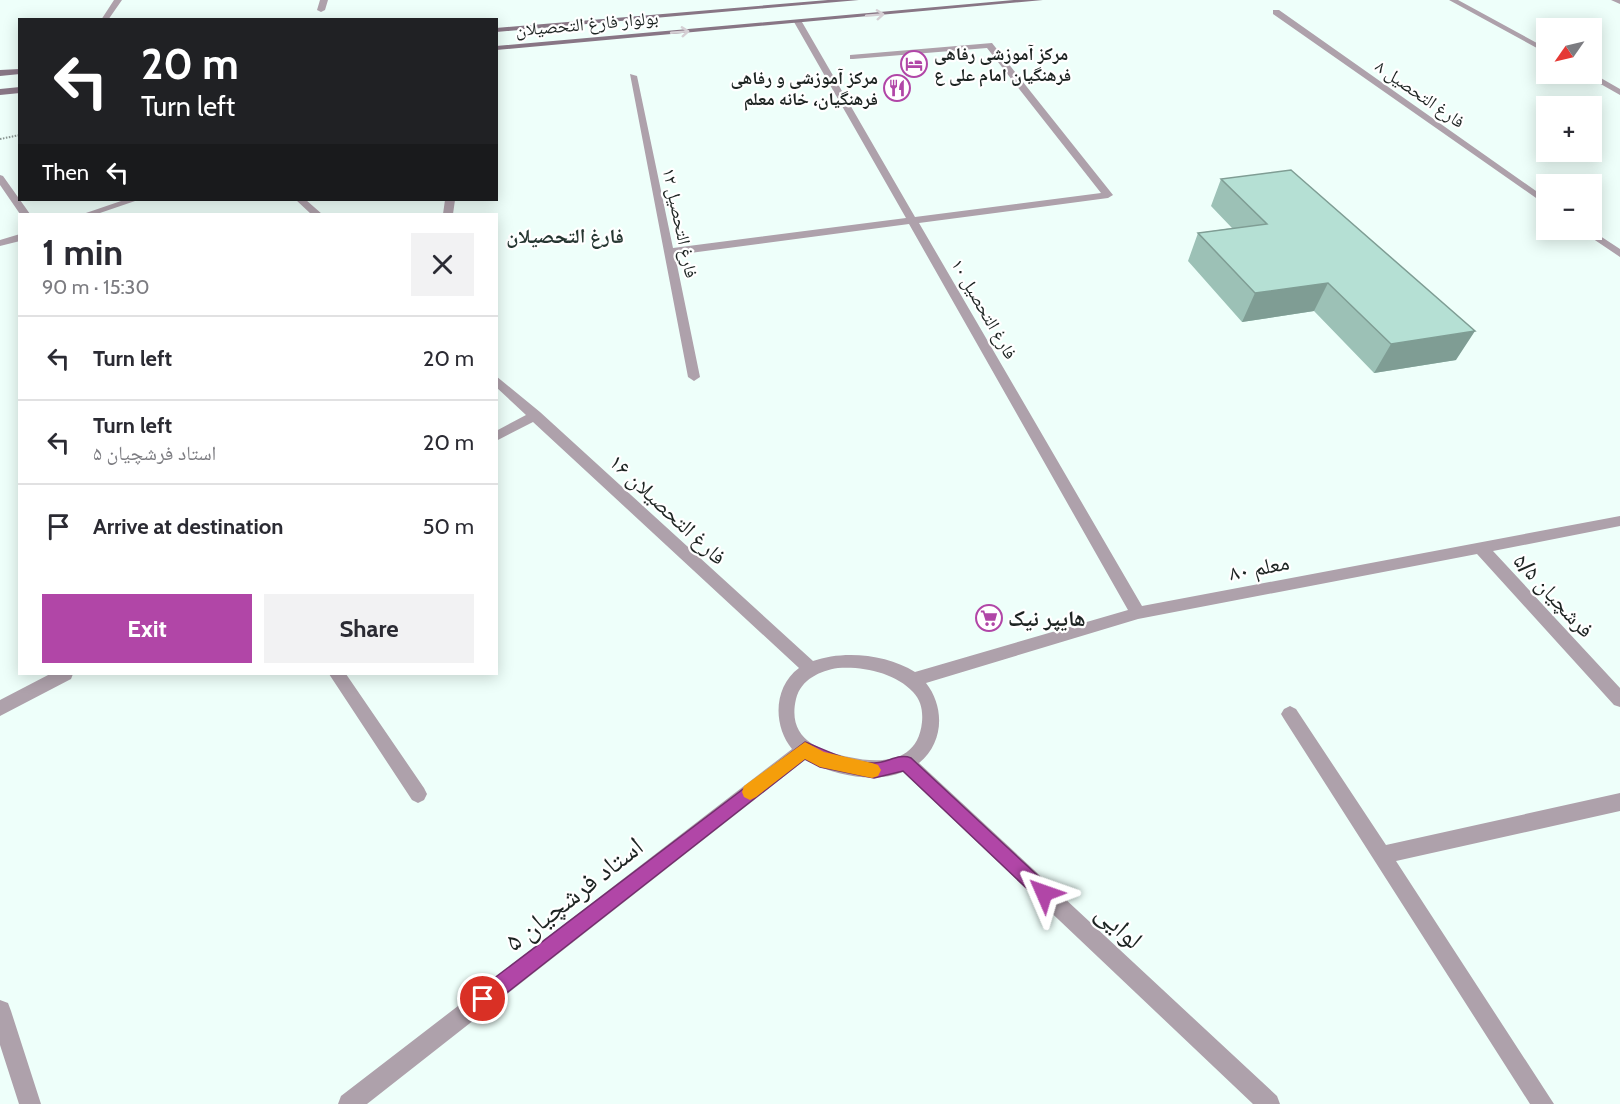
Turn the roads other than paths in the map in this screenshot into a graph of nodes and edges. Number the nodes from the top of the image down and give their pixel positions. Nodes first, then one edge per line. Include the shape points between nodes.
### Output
1 (118, 0) edge
2 (324, 0) edge
3 (855, 0) edge
4 (1038, 0) edge
5 (1454, 0) edge
6 (1615, 0) edge
7 (1620, 2) edge
8 (788, 3) edge
9 (321, 10) dead end
10 (1275, 12) dead end
11 (105, 18) edge
12 (798, 22) junction
13 (498, 30) edge
14 (1536, 45) edge
15 (498, 48) edge
16 (853, 57) dead end
17 (18, 71) edge
18 (0, 73) edge
19 (633, 76) dead end
20 (1602, 82) edge
21 (18, 90) edge
22 (0, 92) edge
23 (1620, 92) edge
24 (0, 178) edge
25 (1536, 195) edge
26 (131, 201) edge
27 (302, 201) edge
28 (24, 213) edge
29 (91, 213) edge
30 (316, 213) edge
31 (912, 220) junction
32 (18, 238) edge
33 (1600, 240) edge
34 (0, 243) edge
35 (669, 252) junction
36 (1620, 254) edge
37 (694, 377) dead end
38 (498, 382) edge
39 (535, 415) junction
40 (498, 436) edge
41 (1620, 521) edge
42 (1480, 548) junction
43 (1138, 613) junction
44 (811, 669) junction
45 (63, 675) edge
46 (338, 675) edge
47 (912, 680) junction
48 (1620, 700) edge
49 (0, 708) edge
50 (1290, 714) dead end
51 (805, 750) junction
52 (906, 763) junction
53 (418, 794) dead end
54 (1620, 802) edge
55 (1382, 855) junction
56 (0, 1011) edge
57 (30, 1104) edge
58 (349, 1104) edge
59 (1269, 1104) edge
60 (1543, 1104) edge

1 - 11 street
2 - 9 street
3 - 8 main road, بولوار فارغ التحصیلان
12 -> 4 main road, بولوار فارغ التحصیلان
5 - 14 street
6 - 7 street
8 - 12 main road
8 - 13 main road, بولوار فارغ التحصیلان
10 - 25 street, فارغ التحصیل ۸
15 -> 12 main road, بولوار فارغ التحصیلان
12 - 31 street, فارغ التحصیل ۱۰
16 - 31 street via 989,45 1108,195
17 - 18 main road
19 - 35 street, فارغ التحصیل ۱۲
20 - 23 street
21 - 22 main road
24 - 28 street
26 - 29 street
27 - 30 street
31 - 35 street
31 - 43 street, فارغ التحصیل ۱۰
32 - 34 street
33 - 36 street
35 - 37 street, فارغ التحصیل ۱۲
38 - 39 street, فارغ التحصیلان ۱۶
39 - 40 street
39 - 44 street, فارغ التحصیلان ۱۶
41 - 42 street, معلم ۸۰
42 - 43 street, معلم ۸۰
42 - 48 street, فرشچیان ۵/۵
43 - 47 street, معلم ۸۰
44 - 47 street via 842,661 897,670
44 - 51 street via 790,690 785,705 792,737
45 - 49 street
46 - 53 street
47 - 52 street via 931,708 932,726 927,742
50 - 55 street
51 - 52 street via 820,759 874,771
51 - 58 street, استاد فرشچیان ۵
52 - 59 street, لوایی
54 - 55 street
55 - 60 street
56 - 57 street

